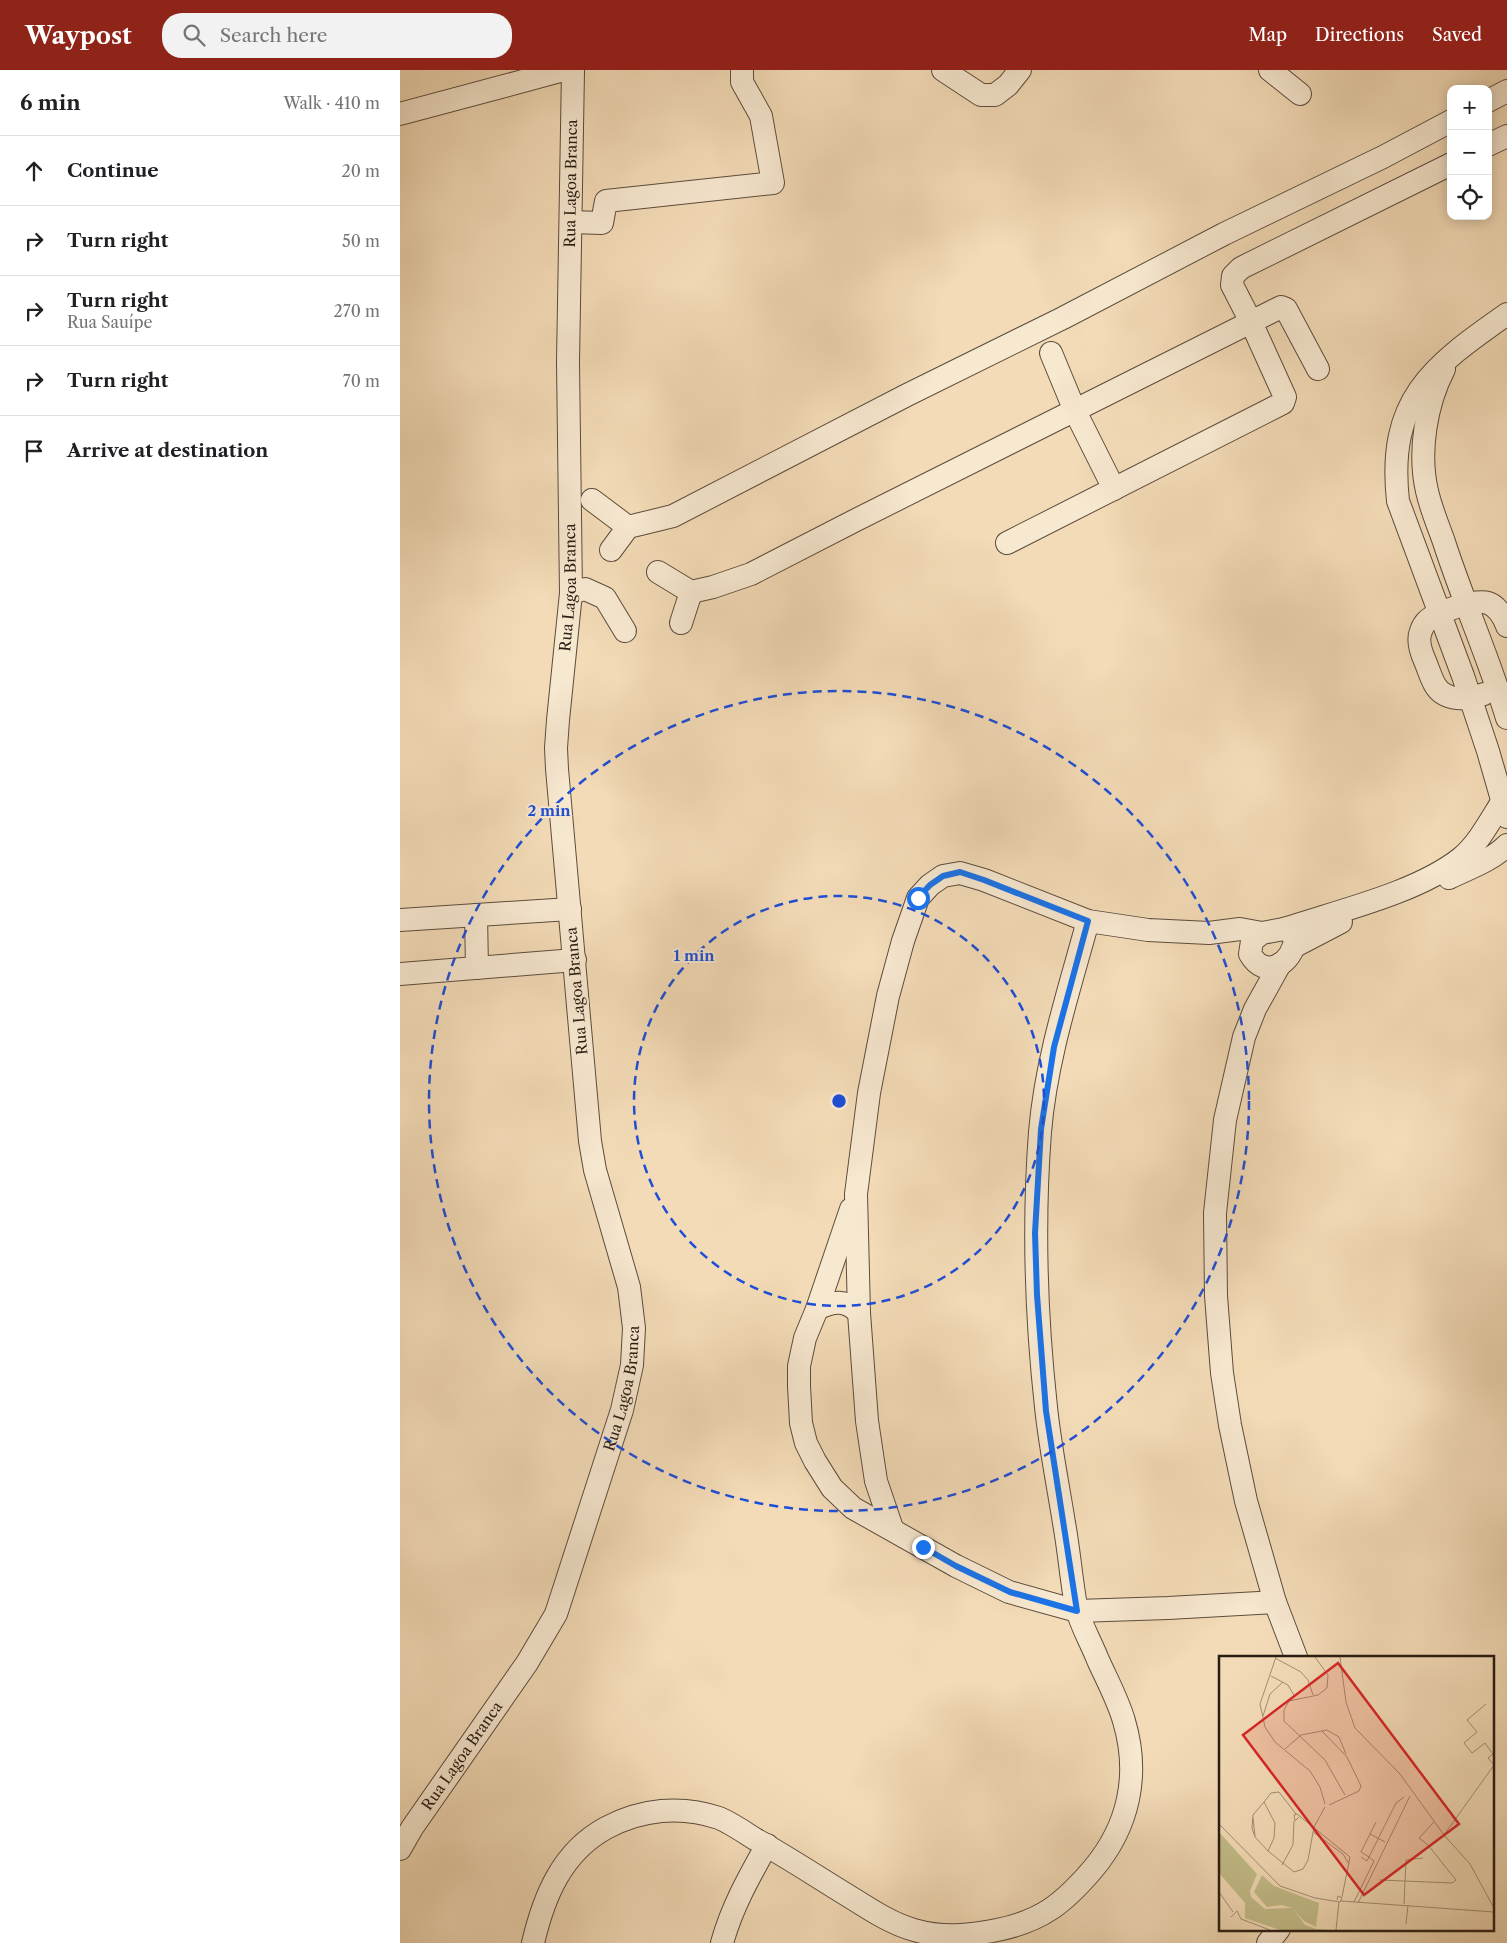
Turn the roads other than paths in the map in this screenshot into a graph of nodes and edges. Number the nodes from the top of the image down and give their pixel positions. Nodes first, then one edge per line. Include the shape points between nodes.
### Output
1 (564, 70) edge
2 (573, 70) edge
3 (742, 70) edge
4 (943, 70) edge
5 (1270, 70) edge
6 (1014, 77) edge
7 (1507, 91) edge
8 (1300, 94) dead end
9 (1492, 99) edge
10 (400, 114) edge
11 (1447, 123) edge
12 (1507, 136) edge
13 (1492, 143) edge
14 (1447, 166) edge
15 (571, 222) junction
16 (1507, 314) edge
17 (1251, 322) junction
18 (1051, 353) dead end
19 (1449, 358) junction
20 (1318, 369) dead end
21 (1075, 411) junction
22 (1114, 489) junction
23 (592, 500) dead end
24 (628, 527) junction
25 (1007, 543) dead end
26 (611, 550) dead end
27 (658, 572) dead end
28 (690, 592) junction
29 (571, 593) junction
30 (1466, 605) junction
31 (1439, 614) junction
32 (681, 623) dead end
33 (1507, 626) edge
34 (625, 631) dead end
35 (1503, 687) edge
36 (1470, 699) junction
37 (1507, 718) edge
38 (1504, 810) edge
39 (1507, 844) edge
40 (570, 909) junction
41 (476, 915) junction
42 (400, 920) edge
43 (1088, 921) junction
44 (1209, 933) junction
45 (1262, 933) junction
46 (1290, 937) junction
47 (575, 960) junction
48 (1263, 961) junction
49 (477, 968) junction
50 (400, 974) edge
51 (856, 1194) junction
52 (817, 1309) junction
53 (859, 1313) junction
54 (876, 1481) junction
55 (828, 1482) junction
56 (892, 1528) junction
57 (1275, 1602) junction
58 (1077, 1611) junction
59 (1296, 1656) edge
60 (767, 1846) junction
61 (400, 1849) edge
62 (1278, 1930) edge
63 (1279, 1930) edge
64 (909, 1936) edge
65 (532, 1943) edge
66 (722, 1943) edge
67 (1268, 1943) edge
68 (1274, 1943) edge

1 - 10 street
2 - 15 street, Rua Lagoa Branca
3 - 15 street via 742,82 761,116 773,183 606,202 602,223
4 - 6 street via 982,94 995,95
5 - 8 street
7 - 9 street
11 - 24 street via 673,516
12 - 13 street
14 - 17 street via 1241,268 1233,276 1232,285
15 - 29 street, Rua Lagoa Branca via 568,362
16 - 19 street
17 - 20 street via 1281,307 1286,309
17 - 21 street
17 - 22 street via 1285,397 1283,403
18 - 21 street
19 - 30 street via 1427,419 1424,468 1431,504
19 - 31 street via 1414,398 1400,431 1396,464 1398,501
21 - 22 street
21 - 28 street via 751,574
22 - 25 street
23 - 24 street
24 - 26 street
27 - 28 street
28 - 32 street
29 - 34 street via 585,589 606,598
29 - 40 street, Rua Lagoa Branca via 556,748
30 - 31 street
30 - 33 street via 1489,603
30 - 35 street
31 - 36 street
31 - 36 street via 1426,622 1420,633 1421,650 1435,686 1454,697
35 - 36 street
35 - 37 street
36 - 38 street
38 - 46 street via 1468,850 1445,868
39 - 46 street via 1487,860 1406,896
40 - 41 street
40 - 47 street, Rua Lagoa Branca
41 - 42 street
41 - 49 street
43 - 44 street via 1148,930
43 - 51 street via 960,872 943,876 918,898 902,941 888,996 869,1093
43 - 58 street via 1054,1047 1041,1129 1035,1233 1046,1411
44 - 45 street via 1240,929
44 - 48 street
45 - 46 street
45 - 48 street via 1249,948
46 - 48 street via 1286,959
47 - 49 street
47 - 61 street, Rua Lagoa Branca via 590,1141 595,1170 629,1287 634,1328 632,1365 622,1410 556,1614 528,1663
48 - 57 street via 1255,1010 1244,1038 1225,1120 1215,1213 1216,1296 1230,1425 1246,1501
49 - 50 street
51 - 52 street
51 - 53 street
52 - 53 street via 829,1303 845,1302
52 - 55 street via 804,1338 799,1366 801,1423 806,1443
53 - 54 street via 867,1421
54 - 55 street via 854,1490
54 - 56 street
55 - 56 street via 853,1508
56 - 58 street via 956,1566 1010,1592
57 - 58 street
57 - 59 street
58 - 64 street via 1124,1721 1132,1763 1130,1793 1123,1820 1096,1865 1063,1902 1034,1919 970,1936
60 - 64 street
60 - 65 street via 720,1819 685,1811 652,1811 622,1819 594,1834 570,1855 551,1885
60 - 66 street via 742,1889
62 - 67 street
63 - 68 street

